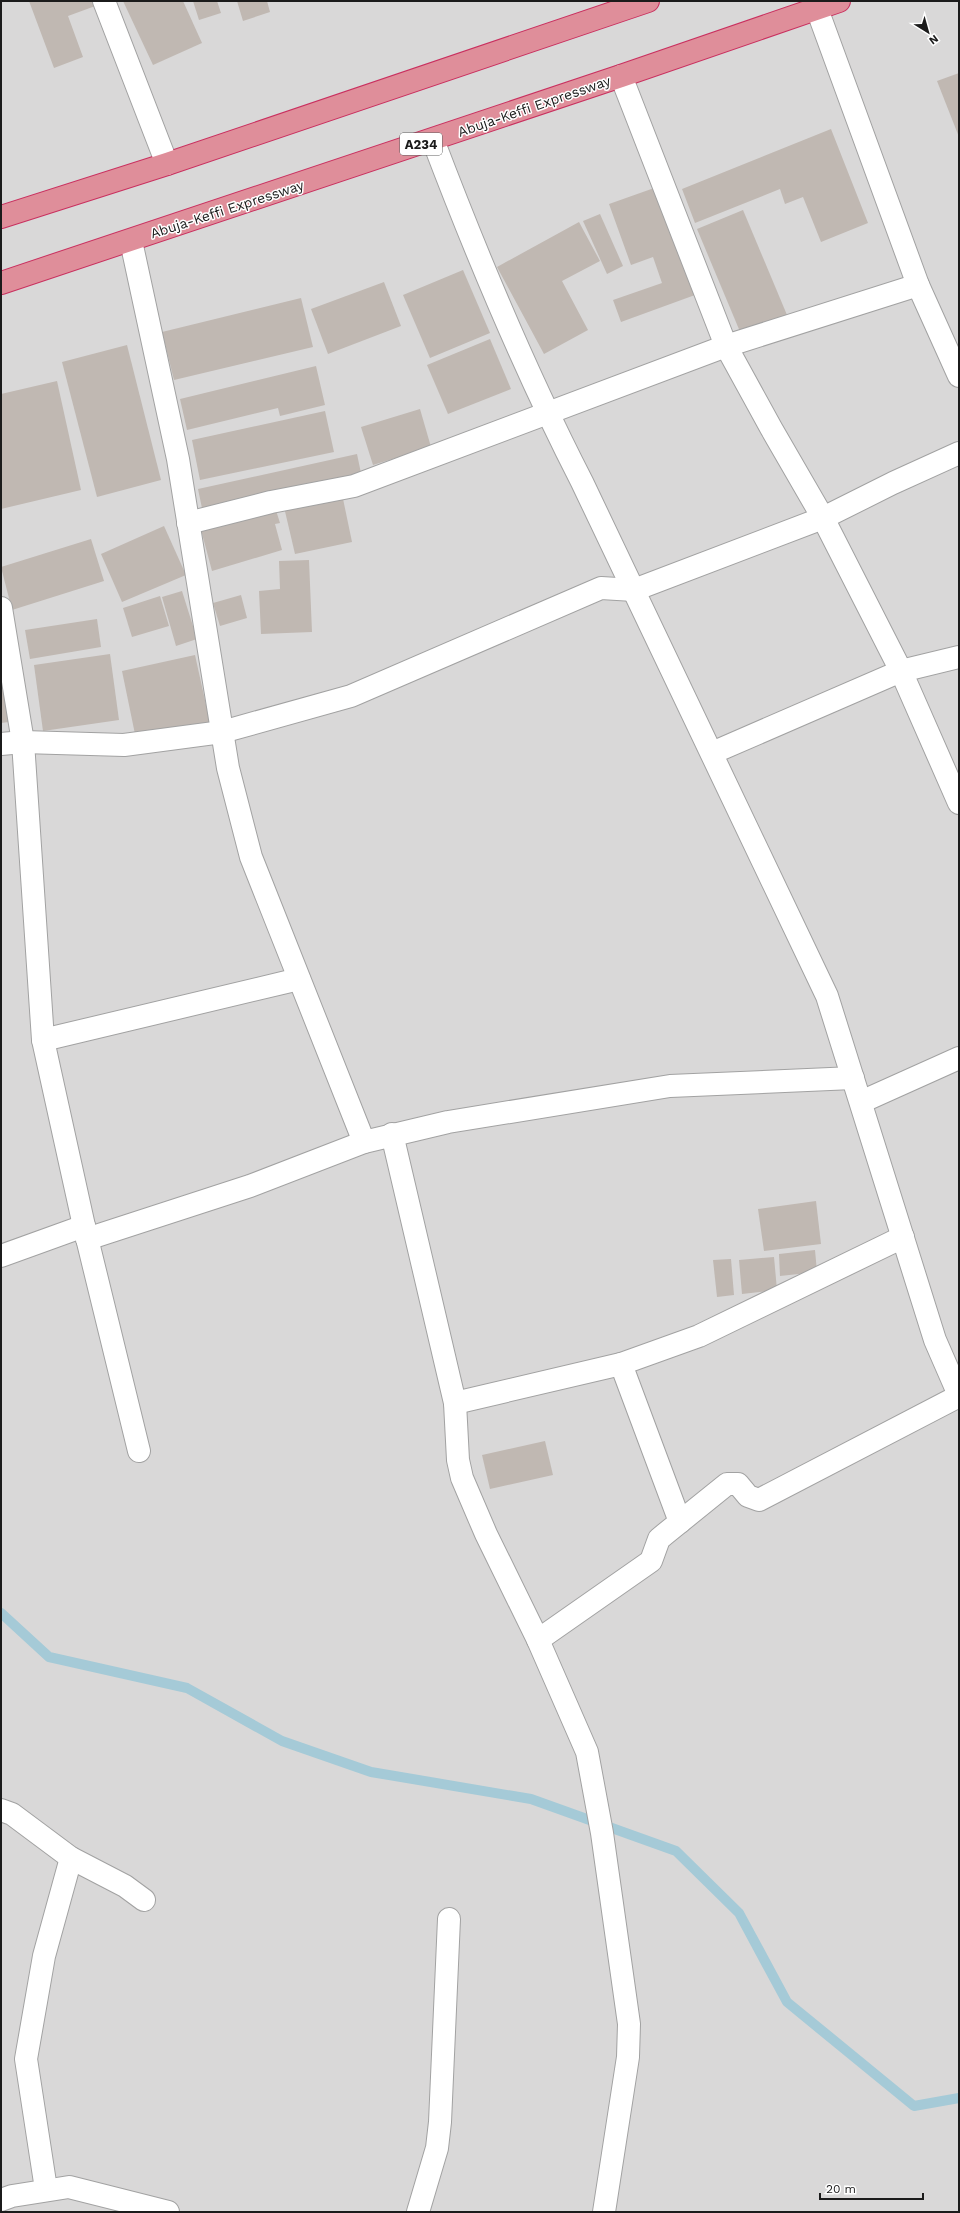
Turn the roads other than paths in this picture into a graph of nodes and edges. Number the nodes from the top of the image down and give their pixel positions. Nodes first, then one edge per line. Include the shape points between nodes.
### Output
1 (104, 1) edge
2 (648, 1) edge
3 (839, 1) edge
4 (817, 9) junction
5 (621, 76) junction
6 (433, 140) junction
7 (167, 164) junction
8 (1, 217) edge
9 (131, 241) junction
10 (1, 284) edge
11 (918, 285) junction
12 (726, 346) junction
13 (959, 376) edge
14 (547, 414) junction
15 (959, 453) edge
16 (823, 518) junction
17 (188, 523) junction
18 (634, 590) junction
19 (1, 608) edge
20 (959, 657) edge
21 (901, 671) junction
22 (222, 732) junction
23 (23, 742) junction
24 (1, 744) edge
25 (712, 753) junction
26 (959, 803) edge
27 (299, 979) junction
28 (43, 1040) junction
29 (959, 1058) edge
30 (853, 1078) junction
31 (861, 1102) junction
32 (392, 1134) junction
33 (364, 1142) junction
34 (85, 1232) junction
35 (903, 1237) junction
36 (1, 1256) edge
37 (621, 1364) junction
38 (959, 1396) edge
39 (455, 1403) junction
40 (139, 1451) dead end
41 (680, 1522) junction
42 (538, 1640) junction
43 (1, 1810) edge
44 (72, 1858) junction
45 (144, 1900) dead end
46 (449, 1919) dead end
47 (46, 2189) junction
48 (1, 2200) edge
49 (168, 2212) edge
50 (418, 2212) edge
51 (604, 2212) edge

1 - 7 street
2 - 7 highway
3 - 4 highway, Abuja-Keffi Expressway / A234
4 - 5 highway, Abuja-Keffi Expressway / A234
4 - 11 street
5 - 6 highway, Abuja-Keffi Expressway / A234
5 - 12 street
6 - 9 highway, Abuja-Keffi Expressway / A234
6 - 14 street via 470,238
7 - 8 highway
9 - 10 highway, Abuja-Keffi Expressway / A234
9 - 17 street via 178,459
11 - 12 street
11 - 13 street
12 - 14 street
12 - 16 street
14 - 17 street via 354,486 271,502
14 - 18 street
15 - 16 street
16 - 18 street
16 - 21 street
17 - 22 street
18 - 22 street via 600,588 350,696
18 - 25 street
19 - 23 street
20 - 21 street
21 - 25 street
21 - 26 street
22 - 23 street via 124,745
22 - 27 street via 228,768 251,857
23 - 24 street
23 - 28 street
25 - 30 street via 827,996
27 - 28 street
27 - 33 street
28 - 34 street
29 - 31 street
30 - 31 street
30 - 32 street via 670,1086 448,1122
31 - 35 street
32 - 33 street
32 - 39 street
33 - 34 street via 250,1186
34 - 36 street
34 - 40 street
35 - 37 street via 699,1336
35 - 38 street via 935,1340
37 - 39 street
37 - 41 street
38 - 41 street via 759,1500 748,1496 738,1484 727,1484
39 - 42 street via 458,1460 462,1478 486,1534
41 - 42 street via 659,1539 651,1561
42 - 51 street via 587,1752 602,1833 629,2024 628,2057
43 - 44 street via 12,1814
44 - 45 street via 125,1886
44 - 47 street via 44,1956 26,2060
46 - 50 street via 440,2122 437,2148
47 - 48 street
47 - 49 street via 69,2186

